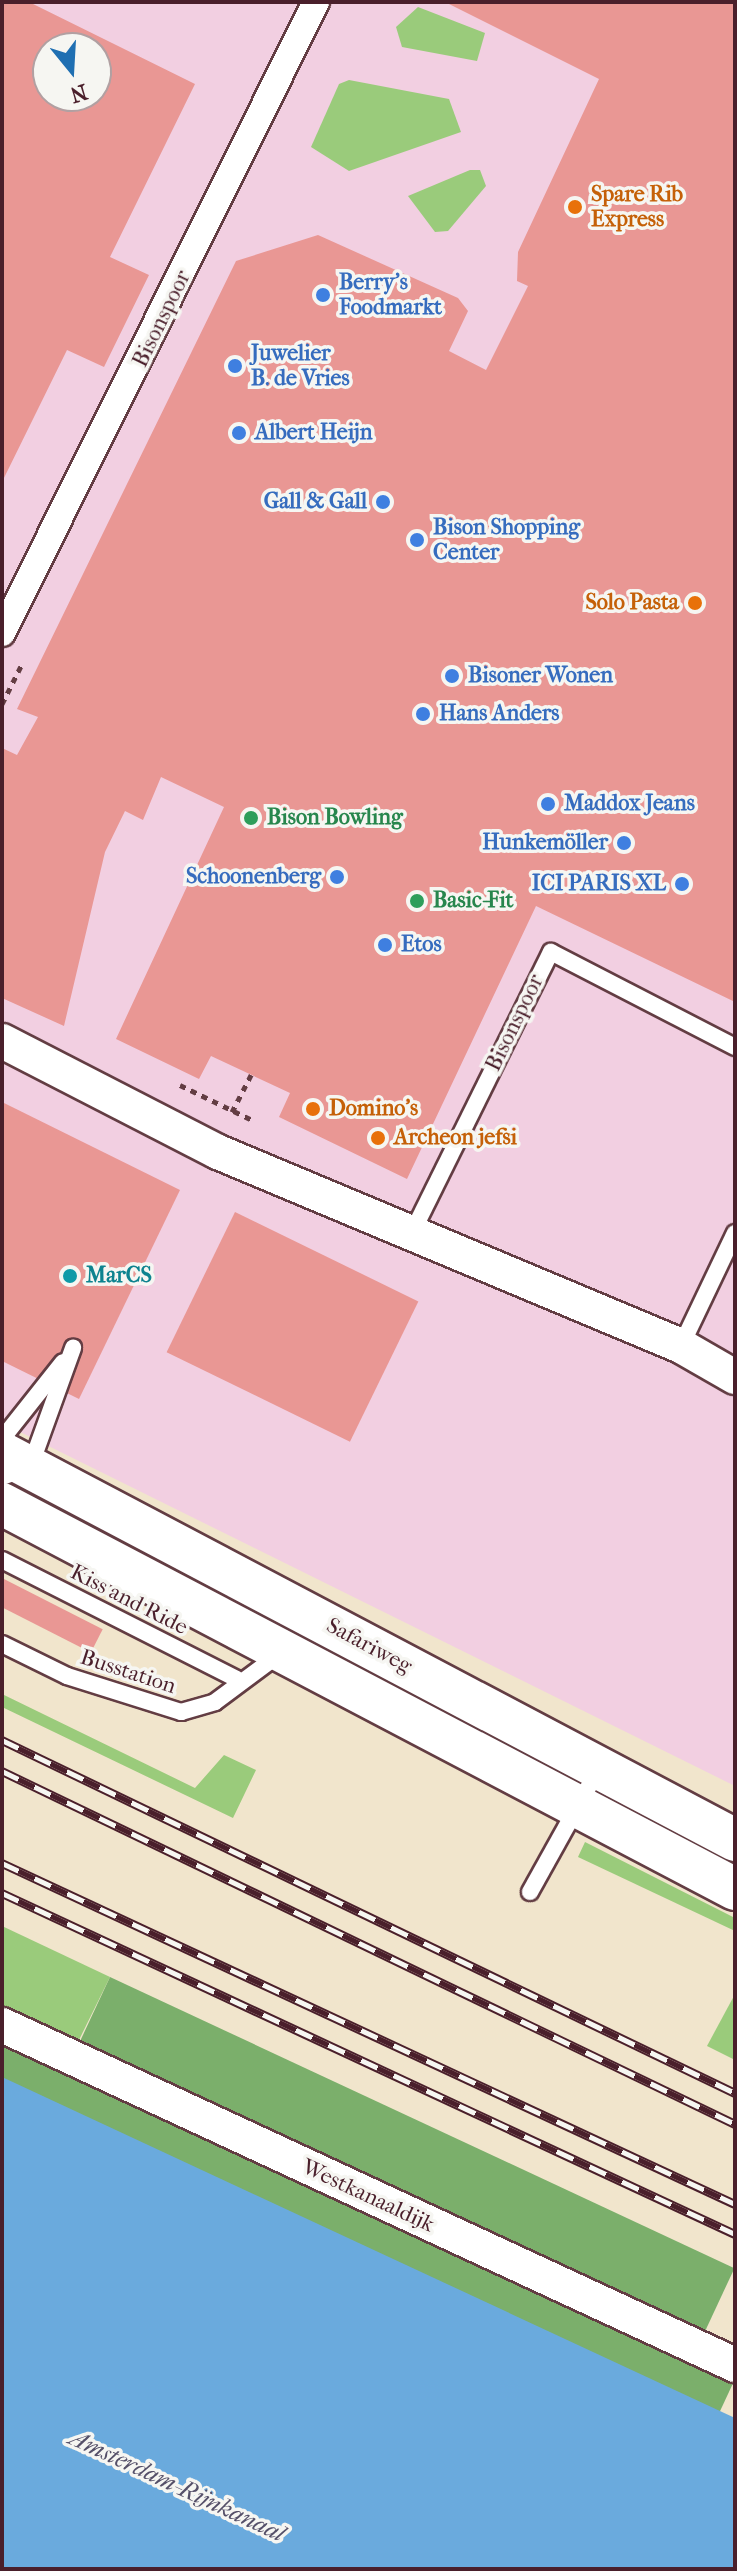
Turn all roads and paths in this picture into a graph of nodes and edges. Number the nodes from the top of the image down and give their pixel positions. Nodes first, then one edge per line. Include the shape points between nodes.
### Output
1 (316, 2) edge
2 (2, 633) edge
3 (2, 1041) edge
4 (735, 1047) edge
5 (735, 1233) edge
6 (410, 1237) junction
7 (681, 1346) junction
8 (735, 1377) edge
9 (9, 1459) edge
10 (2, 1504) edge
11 (2, 1560) edge
12 (326, 1623) junction
13 (2, 1644) edge
14 (285, 1650) junction
15 (237, 1679) junction
16 (599, 1768) junction
17 (577, 1804) junction
18 (735, 1840) edge
19 (735, 1889) edge
20 (530, 1892) dead end
21 (2, 2025) edge
22 (735, 2365) edge

1 - 2 street, Bisonspoor
3 - 6 street via 218,1152
4 - 6 lane, Bisonspoor via 551,952
5 - 7 lane
6 - 7 street
7 - 8 street
9 - 9 lane via 73,1348
9 - 12 street, Safariweg
10 - 14 street, Safariweg
11 - 15 lane, Kiss and Ride
12 - 14 lane, Busstation
12 - 16 street, Safariweg
13 - 15 lane, Busstation via 67,1676 181,1712 215,1702
14 - 15 lane, Busstation
14 - 17 street, Safariweg
16 - 17 lane
16 - 18 street, Safariweg
17 - 19 street, Safariweg
17 - 20 lane
21 - 22 street, Westkanaaldijk

